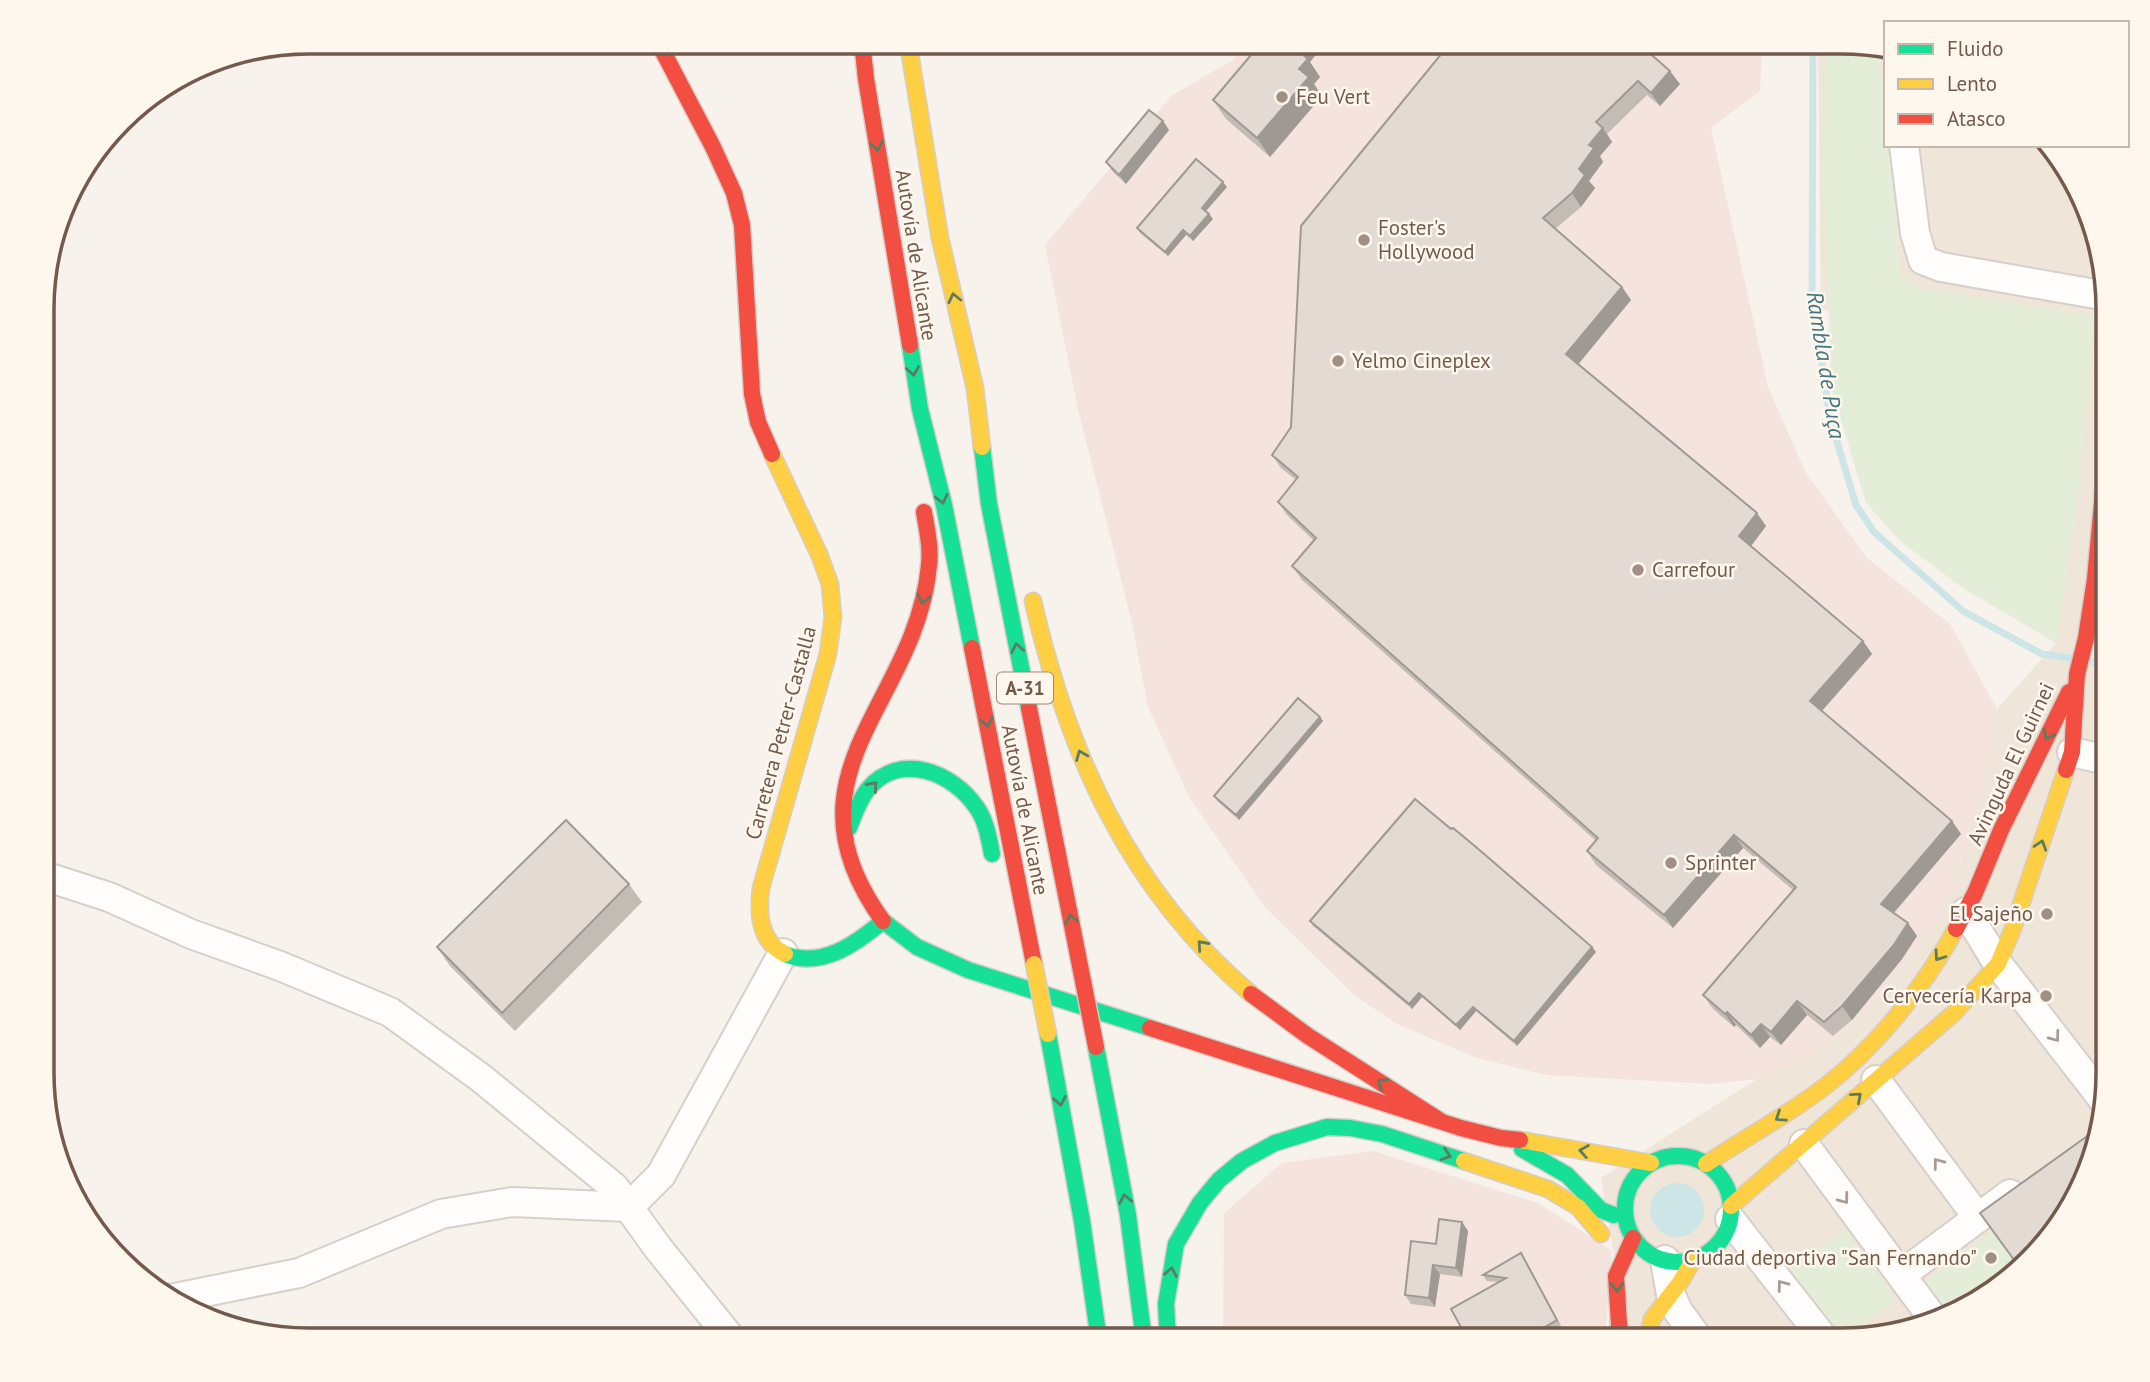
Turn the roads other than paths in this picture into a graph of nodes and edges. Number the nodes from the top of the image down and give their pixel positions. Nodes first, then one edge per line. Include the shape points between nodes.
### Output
1 (664, 54) edge
2 (863, 54) edge
3 (910, 54) edge
4 (1904, 147) edge
5 (2095, 294) edge
6 (975, 388) junction
7 (920, 409) junction
8 (1000, 466) dead end
9 (2096, 569) edge
10 (1029, 587) dead end
11 (2077, 674) junction
12 (2072, 752) junction
13 (2096, 757) edge
14 (846, 847) junction
15 (997, 873) dead end
16 (54, 879) edge
17 (1966, 912) junction
18 (1011, 919) dead end
19 (883, 922) junction
20 (783, 953) junction
21 (1034, 964) junction
22 (1998, 964) junction
23 (1876, 1080) junction
24 (2095, 1089) edge
25 (1439, 1120) junction
26 (1501, 1139) junction
27 (1804, 1144) junction
28 (1651, 1163) junction
29 (1706, 1164) junction
30 (2034, 1177) edge
31 (629, 1208) junction
32 (1730, 1213) junction
33 (1978, 1218) junction
34 (1629, 1228) junction
35 (1601, 1234) joint
36 (1665, 1260) junction
37 (1693, 1260) junction
38 (1901, 1275) junction
39 (1671, 1294) junction
40 (186, 1296) edge
41 (1928, 1312) edge
42 (722, 1328) edge
43 (1097, 1328) edge
44 (1142, 1328) edge
45 (1167, 1328) edge
46 (1619, 1328) edge
47 (1650, 1328) edge
48 (1691, 1328) edge
49 (1813, 1328) edge

1 - 20 main road, Carretera Petrer-Castalla via 734,193 742,225 752,394 758,422 830,584 828,654 759,900 762,931
2 -> 7 main road, Autovía de Alicante / A-31
6 -> 3 main road, Autovía de Alicante / A-31 via 940,238
4 - 5 street via 1923,260
6 - 8 main road
44 -> 6 main road, Autovía de Alicante / A-31, bridge via 1128,1215 989,504
7 -> 14 main road via 930,554 924,598 909,643 855,753 843,793
7 -> 21 main road, Autovía de Alicante / A-31 via 947,519
9 - 11 main road
25 -> 10 main road via 1278,1014 1233,978 1167,905 1100,800 1042,641
11 - 12 main road, Avinguda El Guirnei
11 -> 17 main road, Avinguda El Guirnei
12 - 13 street
22 -> 12 main road, Avinguda El Guirnei
14 -> 15 main road via 858,805 870,786 883,775 914,766 948,778 976,807 986,826
14 - 19 main road via 858,884
16 - 31 street via 109,897 390,1012 481,1078 614,1187
17 - 22 street
17 -> 29 main road, Avinguda El Guirnei via 1904,1006 1857,1059 1779,1118
18 - 21 main road
19 - 20 main road via 825,957 799,959
19 - 25 main road via 918,947 968,970
20 - 31 street via 661,1175
21 -> 43 main road, Autovía de Alicante / A-31, bridge
22 - 23 main road, Avinguda El Guirnei via 1954,1013
22 -> 24 street
27 -> 23 main road, Avinguda El Guirnei
33 -> 23 street
25 - 26 main road
28 -> 26 main road
26 - 34 main road via 1567,1175 1601,1210
27 - 32 main road, Avinguda El Guirnei
27 -> 38 street
28 - 29 main road via 1685,1156
28 - 34 main road via 1635,1177 1626,1197
29 - 32 main road via 1727,1190
30 - 33 street
31 - 40 street via 512,1202 441,1214 299,1273
31 - 42 street
32 - 37 main road via 1717,1245
49 -> 32 street
33 - 38 street
34 - 35 street
34 - 36 main road via 1642,1248
34 -> 46 main road via 1616,1276
45 -> 35 main road via 1166,1304 1176,1244 1200,1203 1242,1161 1275,1143 1327,1127 1382,1134 1548,1189 1578,1207
36 - 37 main road
36 - 39 street
37 - 39 main road
38 - 41 street
39 - 47 main road
39 - 48 street

